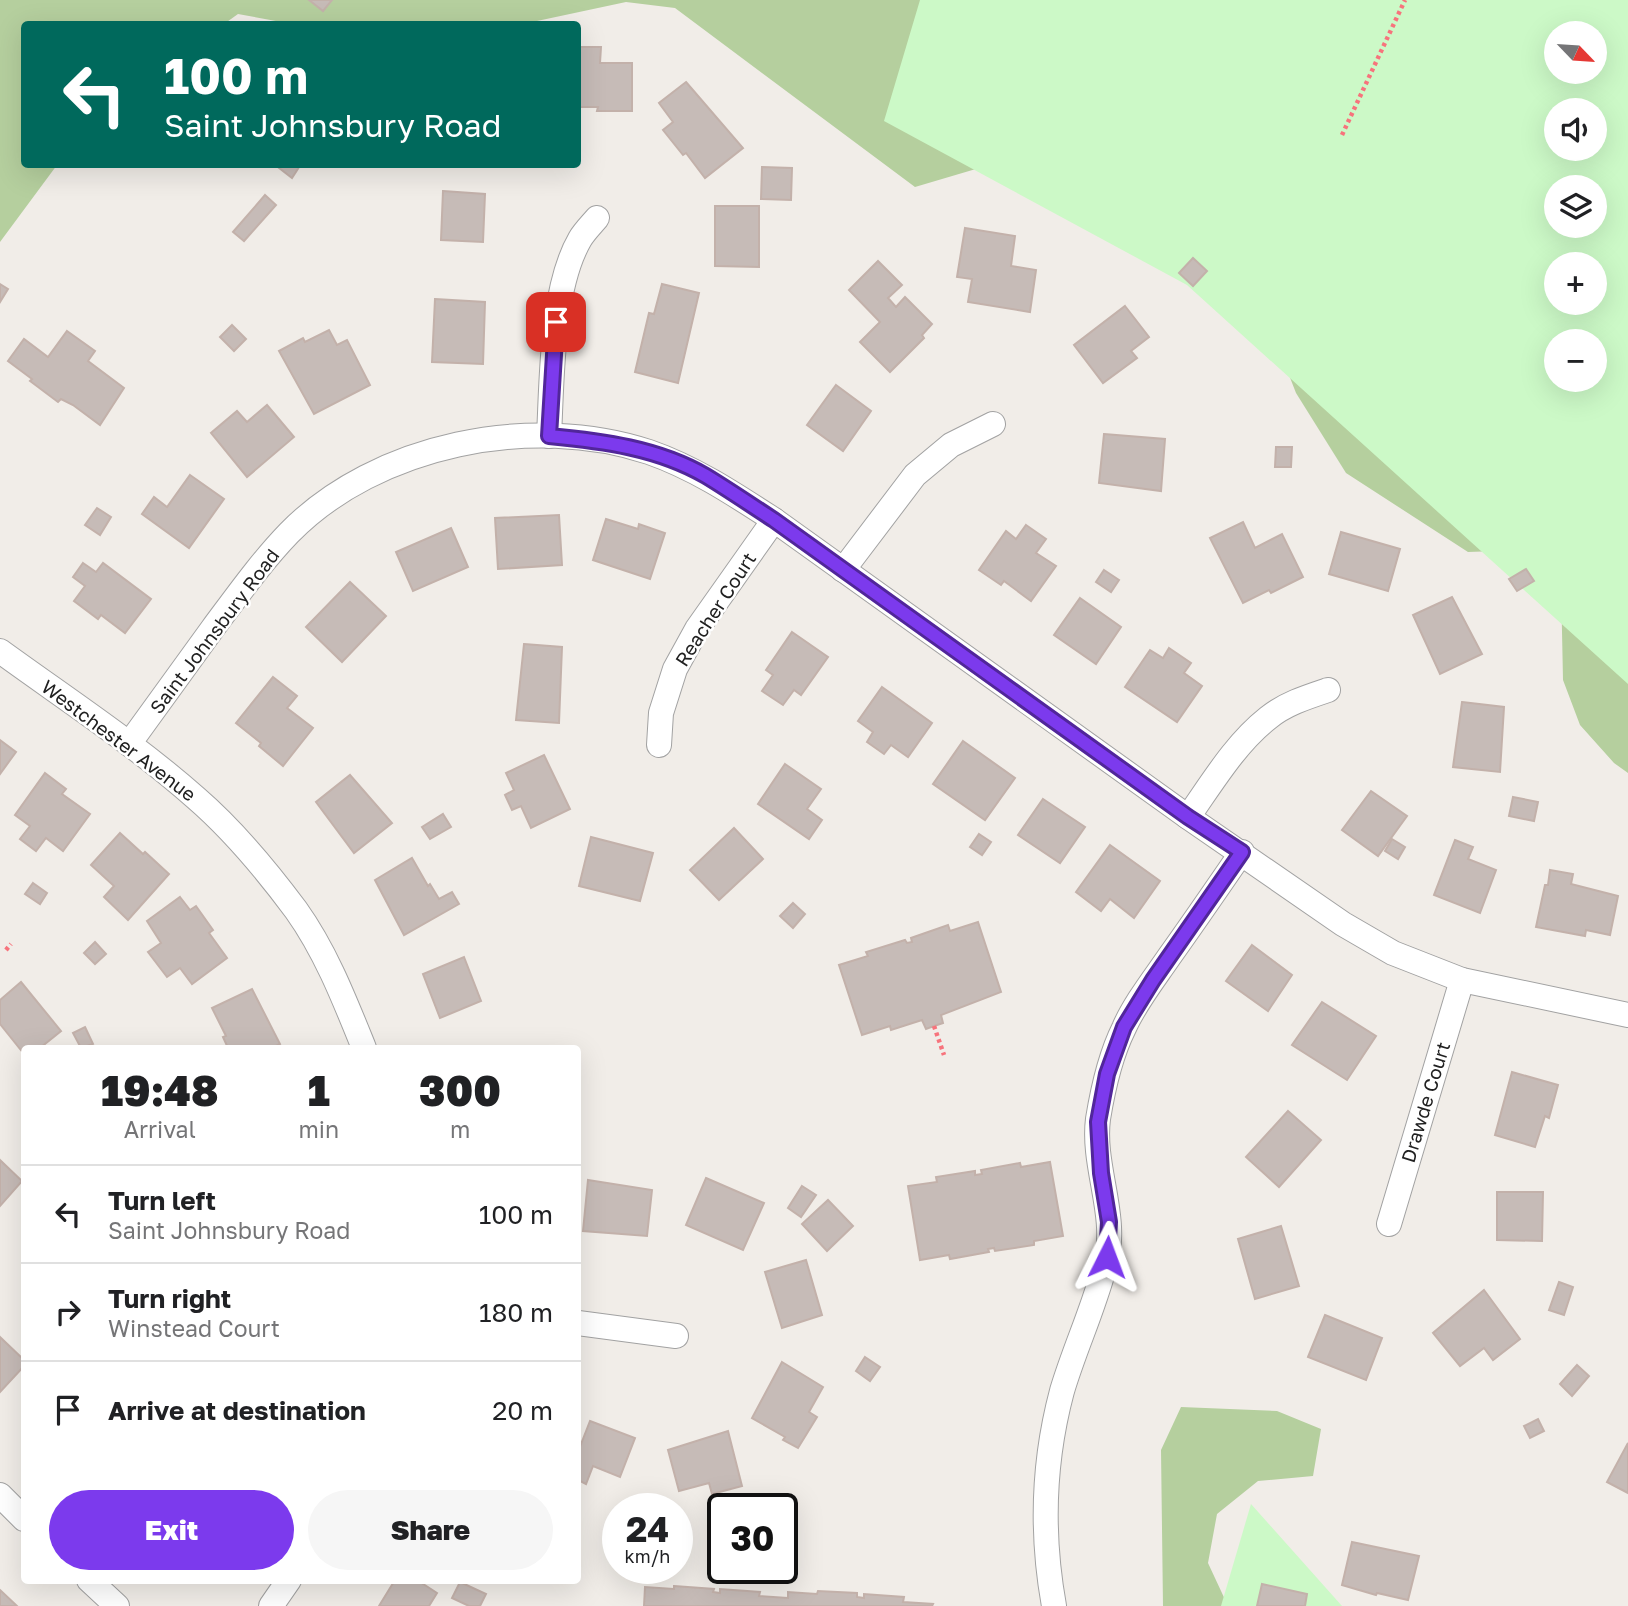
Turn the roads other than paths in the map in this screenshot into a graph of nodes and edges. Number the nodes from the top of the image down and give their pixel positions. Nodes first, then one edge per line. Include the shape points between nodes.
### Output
1 (597, 218) dead end
2 (993, 424) dead end
3 (549, 436) junction
4 (774, 520) junction
5 (843, 570) junction
6 (0, 651) edge
7 (1328, 690) dead end
8 (129, 744) junction
9 (659, 745) dead end
10 (1188, 817) junction
11 (1242, 852) junction
12 (1462, 980) junction
13 (1628, 1015) edge
14 (363, 1045) edge
15 (1389, 1224) dead end
16 (581, 1324) edge
17 (676, 1336) dead end
18 (0, 1496) edge
19 (21, 1516) edge
20 (93, 1584) edge
21 (286, 1584) edge
22 (117, 1606) edge
23 (271, 1606) edge
24 (1054, 1606) edge

1 - 3 street via 580,240 556,322
2 - 5 street via 951,445 915,475
3 - 4 street, Saint Johnsbury Road via 648,452 703,475
3 - 8 street, Saint Johnsbury Road via 481,439 438,448 384,467 334,496 290,532 251,576
4 - 5 street, Saint Johnsbury Road
4 - 9 street, Reacher Court via 697,629 675,669 662,713
5 - 10 street, Saint Johnsbury Road
6 - 8 street, Westchester Avenue
7 - 10 street via 1268,718 1238,747
8 - 14 street, Westchester Avenue via 198,800 297,911 335,977
10 - 11 street, Saint Johnsbury Road
11 - 12 street, Saint Johnsbury Road via 1343,924 1393,953
11 - 24 street via 1124,1027 1107,1074 1098,1122 1109,1222 1107,1257 1062,1393 1049,1449 1044,1518
12 - 13 street, Saint Johnsbury Road
12 - 15 street, Drawde Court
16 - 17 street
18 - 19 street
20 - 22 street
21 - 23 street

